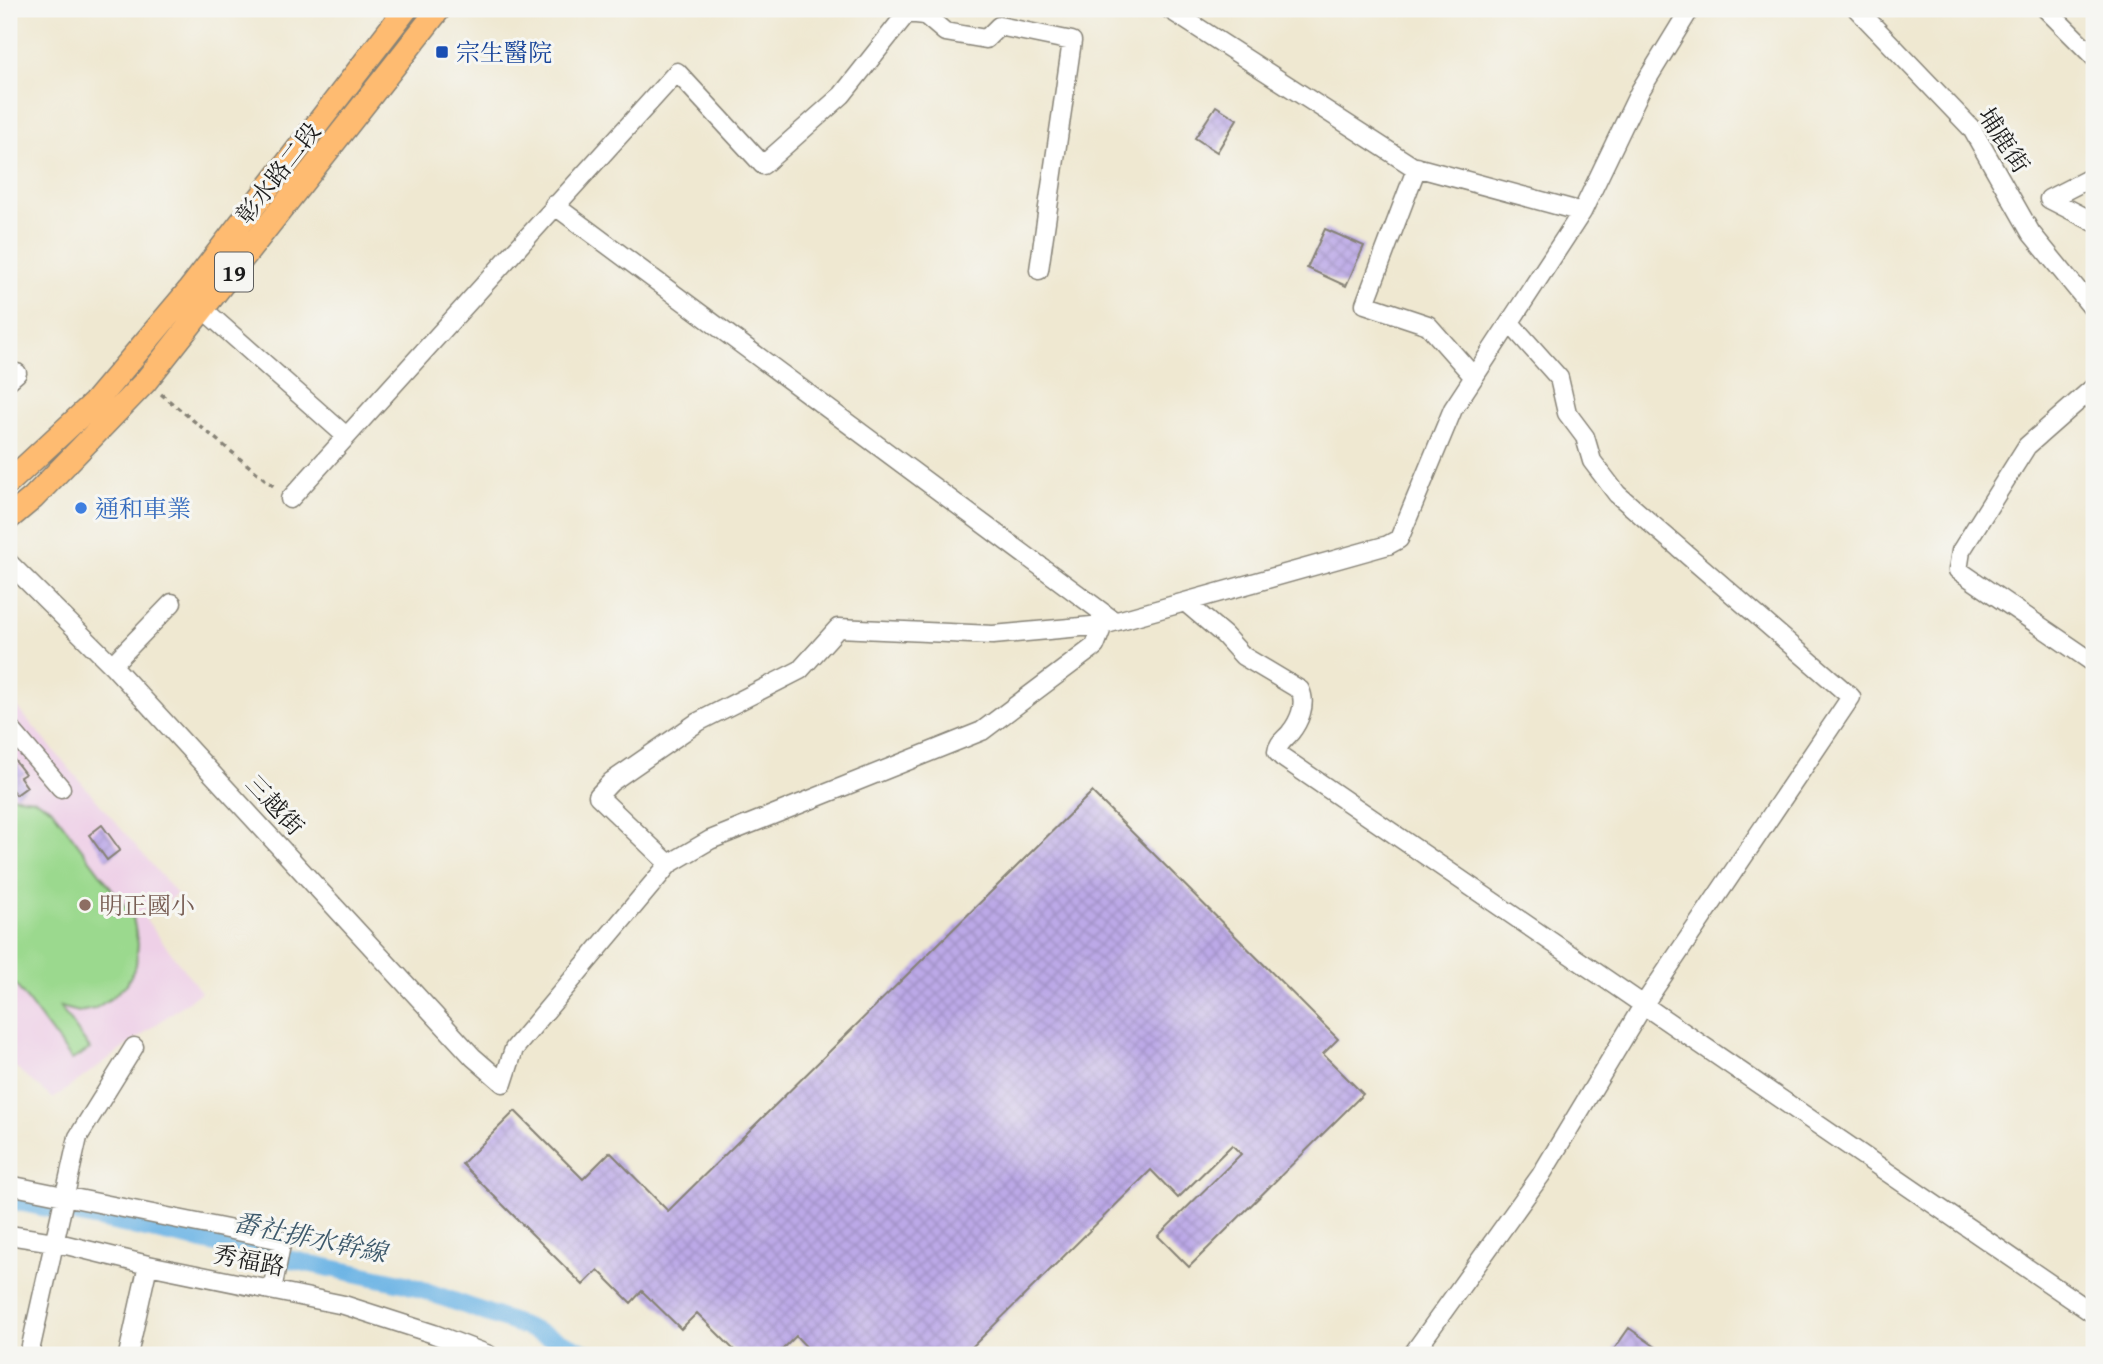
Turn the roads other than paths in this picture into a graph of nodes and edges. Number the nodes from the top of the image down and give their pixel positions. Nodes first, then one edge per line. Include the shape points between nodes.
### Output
1 (406, 9) edge
2 (439, 9) edge
3 (1169, 9) edge
4 (1690, 9) edge
5 (1857, 9) edge
6 (2046, 9) edge
7 (928, 12) edge
8 (387, 34) junction
9 (409, 49) junction
10 (2094, 57) edge
11 (1417, 167) junction
12 (2094, 176) edge
13 (554, 205) junction
14 (1582, 212) junction
15 (2094, 222) edge
16 (1039, 271) dead end
17 (187, 293) junction
18 (204, 310) junction
19 (2094, 310) edge
20 (1510, 323) junction
21 (1474, 377) junction
22 (2094, 387) edge
23 (345, 436) junction
24 (9, 482) edge
25 (290, 499) road end
26 (9, 518) edge
27 (9, 563) edge
28 (172, 603) dead end
29 (1185, 603) junction
30 (1108, 623) junction
31 (2094, 663) edge
32 (112, 664) junction
33 (9, 727) edge
34 (61, 788) dead end
35 (669, 864) junction
36 (1644, 1004) junction
37 (134, 1047) dead end
38 (9, 1185) edge
39 (64, 1196) junction
40 (9, 1234) edge
41 (54, 1242) junction
42 (148, 1265) junction
43 (272, 1290) junction
44 (2094, 1314) edge
45 (482, 1352) edge
46 (29, 1355) edge
47 (128, 1355) edge
48 (1412, 1355) edge

1 - 8 main road, 彰水路二段 / 19
2 - 9 main road, 彰水路二段 / 19
3 - 11 street
4 - 14 street via 1640,91
5 - 19 street, 埔鹿街 via 1972,129 2031,233
6 - 10 street
7 - 13 street via 907,13 842,95 763,165 677,72
7 - 16 street via 945,32 986,38 999,26 1072,41
8 - 9 main road
8 - 17 main road, 彰水路二段 / 19
9 - 18 main road, 彰水路二段 / 19
11 - 14 street
11 - 21 street via 1365,304 1428,326
12 - 15 street via 2049,199
13 - 23 street
13 - 30 street
14 - 20 street
17 - 18 street
17 - 24 main road, 彰水路二段 / 19 via 94,403
18 - 23 street
18 - 26 main road, 彰水路二段 / 19 via 145,382
20 - 21 street
20 - 36 street via 1559,378 1567,413 1616,494 1851,697
21 - 29 street via 1453,409 1399,539
22 - 31 street via 2027,446 1961,551 1958,569
23 - 25 street
27 - 32 street, 三越街
28 - 32 street
29 - 30 street
29 - 36 street via 1243,656 1305,698 1292,731 1277,746 1282,757
30 - 35 street via 1095,646 982,731 710,840
30 - 35 street via 993,635 838,628 800,670 698,722 611,782 598,796
32 - 35 street, 三越街 via 473,1057 503,1083 514,1049
33 - 34 street
36 - 44 street
36 - 48 street via 1541,1175
37 - 39 street via 78,1137
38 - 39 street
39 - 41 street
39 - 43 street via 282,1240
40 - 41 street, 秀福路
41 - 42 street, 秀福路
41 - 46 street
42 - 43 street, 秀福路
42 - 47 street
43 - 45 street, 秀福路 via 344,1305

